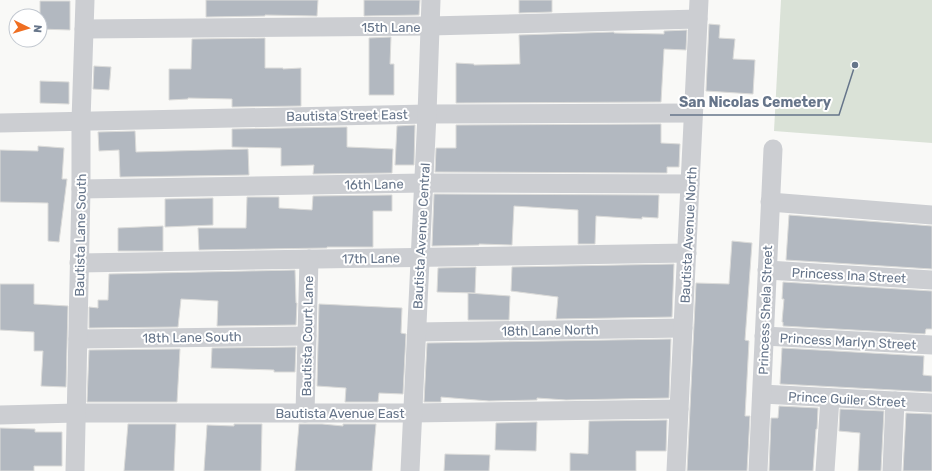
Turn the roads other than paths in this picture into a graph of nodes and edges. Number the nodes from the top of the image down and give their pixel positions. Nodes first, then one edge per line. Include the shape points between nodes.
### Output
1 (85, 0) edge
2 (431, 0) edge
3 (699, 0) edge
4 (698, 19) junction
5 (430, 26) junction
6 (84, 29) junction
7 (693, 112) junction
8 (427, 114) junction
9 (81, 121) junction
10 (0, 123) edge
11 (773, 149) dead end
12 (423, 183) junction
13 (690, 184) junction
14 (81, 189) junction
15 (770, 202) junction
16 (932, 215) edge
17 (687, 253) junction
18 (420, 258) junction
19 (309, 259) junction
20 (79, 263) junction
21 (767, 270) junction
22 (932, 280) edge
23 (683, 328) junction
24 (417, 332) junction
25 (307, 336) junction
26 (764, 336) junction
27 (78, 339) junction
28 (932, 346) edge
29 (762, 394) junction
30 (830, 398) junction
31 (895, 401) junction
32 (932, 403) edge
33 (679, 409) junction
34 (76, 413) junction
35 (305, 413) junction
36 (413, 413) junction
37 (0, 415) edge
38 (75, 471) edge
39 (410, 471) edge
40 (676, 471) edge
41 (758, 471) edge
42 (825, 471) edge
43 (892, 471) edge

1 - 6 street, Bautista Lane South
2 - 5 street, Bautista Avenue Central
3 - 4 street, Bautista Avenue North
4 - 5 street, 15th Lane
4 - 7 street, Bautista Avenue North
5 - 6 street, 15th Lane
5 - 8 street, Bautista Avenue Central
6 - 9 street, Bautista Lane South
7 - 8 street, Bautista Street East
7 - 13 street, Bautista Avenue North
8 - 9 street, Bautista Street East
8 - 12 street, Bautista Avenue Central
9 - 10 street, Bautista Street East
9 - 14 street, Bautista Lane South
11 - 15 street, Princess Shela Street
12 - 13 street, 16th Lane
12 - 14 street, 16th Lane
12 - 18 street, Bautista Avenue Central
13 - 17 street, Bautista Avenue North
14 - 20 street, Bautista Lane South
15 - 16 street
15 - 21 street, Princess Shela Street
17 - 18 street, 17th Lane
17 - 23 street, Bautista Avenue North
18 - 19 street, 17th Lane
18 - 24 street, Bautista Avenue Central
19 - 20 street, 17th Lane
19 - 25 street, Bautista Court Lane
20 - 27 street, Bautista Lane South
21 - 22 street, Princess Ina Street
21 - 26 street, Princess Shela Street
23 - 24 street, 18th Lane North
23 - 33 street, Bautista Avenue North
24 - 36 street, Bautista Avenue Central
25 - 27 street, 18th Lane South
25 - 35 street, Bautista Court Lane
26 - 28 street, Princess Marlyn Street
26 - 29 street, Princess Shela Street
27 - 34 street, Bautista Lane South
29 - 30 street, Prince Guiler Street
29 - 41 street, Princess Shela Street
30 - 31 street, Prince Guiler Street
30 - 42 street
31 - 32 street, Prince Guiler Street
31 - 43 street
33 - 36 street, Bautista Avenue East
33 - 40 street, Bautista Avenue North
34 - 35 street, Bautista Avenue East
34 - 37 street, Bautista Avenue East
34 - 38 street, Bautista Lane South
35 - 36 street, Bautista Avenue East
36 - 39 street, Bautista Avenue Central

